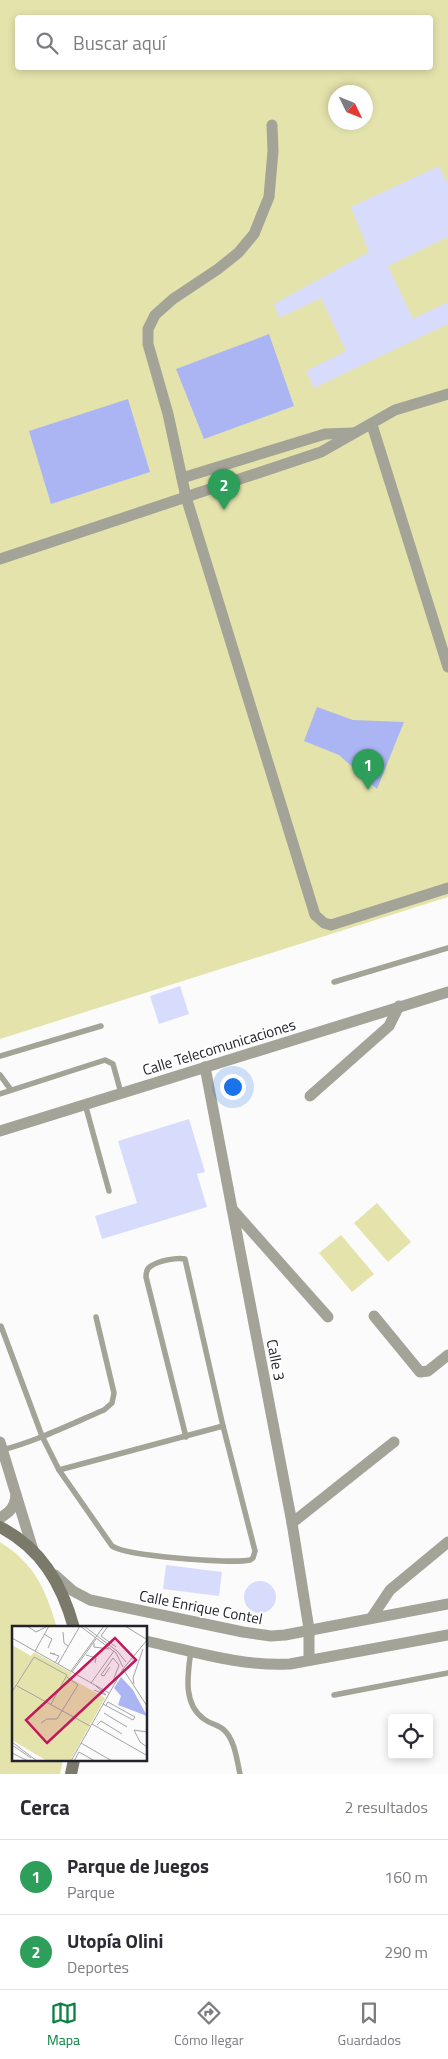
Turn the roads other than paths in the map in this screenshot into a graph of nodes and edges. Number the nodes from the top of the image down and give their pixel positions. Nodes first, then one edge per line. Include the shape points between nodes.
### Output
1 (272, 125) dead end
2 (448, 394) edge
3 (372, 425) junction
4 (355, 433) junction
5 (182, 478) junction
6 (186, 497) junction
7 (0, 559) edge
8 (448, 667) edge
9 (448, 888) edge
10 (448, 948) edge
11 (334, 982) dead end
12 (448, 992) edge
13 (399, 1006) junction
14 (101, 1026) dead end
15 (0, 1056) edge
16 (205, 1067) junction
17 (0, 1075) edge
18 (11, 1090) junction
19 (121, 1093) junction
20 (0, 1094) edge
21 (310, 1096) dead end
22 (85, 1104) junction
23 (0, 1131) edge
24 (110, 1190) dead end
25 (232, 1209) junction
26 (374, 1316) dead end
27 (96, 1317) dead end
28 (328, 1317) dead end
29 (1, 1326) edge
30 (448, 1355) edge
31 (223, 1426) junction
32 (42, 1436) junction
33 (186, 1437) junction
34 (394, 1442) dead end
35 (1, 1446) edge
36 (59, 1470) junction
37 (17, 1494) junction
38 (0, 1518) edge
39 (292, 1523) junction
40 (0, 1527) edge
41 (448, 1542) edge
42 (33, 1550) junction
43 (48, 1568) junction
44 (448, 1604) edge
45 (372, 1617) junction
46 (73, 1626) edge
47 (309, 1629) junction
48 (448, 1635) edge
49 (148, 1641) edge
50 (191, 1650) junction
51 (309, 1660) junction
52 (448, 1673) edge
53 (334, 1694) dead end
54 (240, 1774) edge

1 - 5 street via 269,197 254,234 238,253 155,315 148,329 148,344
2 - 3 street via 395,410
3 - 4 street
3 - 8 street
4 - 5 street via 325,434
4 - 6 street via 321,452
5 - 6 street
6 - 7 street
6 - 9 street via 315,915 324,924 331,925
10 - 11 lane
12 - 13 street, Calle Telecomunicaciones
13 - 16 street, Calle Telecomunicaciones
13 - 21 street via 389,1026
14 - 15 lane
16 - 19 street, Calle Telecomunicaciones
16 - 25 street, Calle 3
17 - 18 lane
18 - 19 lane via 105,1060 113,1064
18 - 20 lane
19 - 22 street, Calle Telecomunicaciones
22 - 23 street, Calle Telecomunicaciones
22 - 24 lane
25 - 28 street
25 - 39 street, Calle 3
26 - 30 street via 420,1372
27 - 32 lane via 114,1393 112,1403 104,1410
29 - 32 lane
31 - 33 lane
31 - 33 lane via 185,1259 151,1265 146,1277
31 - 36 lane via 255,1551 253,1558 246,1561 169,1557 114,1548
32 - 35 lane via 20,1446
32 - 36 lane
33 - 36 lane
34 - 39 street
35 - 37 street
37 - 38 street via 12,1509
37 - 42 street
39 - 47 street, Calle 3
40 - 42 main road
41 - 45 street via 390,1590
42 - 43 main road
43 - 46 main road via 64,1597
43 - 47 street, Calle Enrique Contel via 64,1585 90,1600 271,1636
44 - 45 street, Calle Enrique Contel
45 - 47 street, Calle Enrique Contel
47 - 51 street, Calle 3
48 - 51 street
49 - 50 street
50 - 51 street via 273,1665
50 - 54 lane via 189,1700 194,1712 224,1729 229,1736
52 - 53 lane

